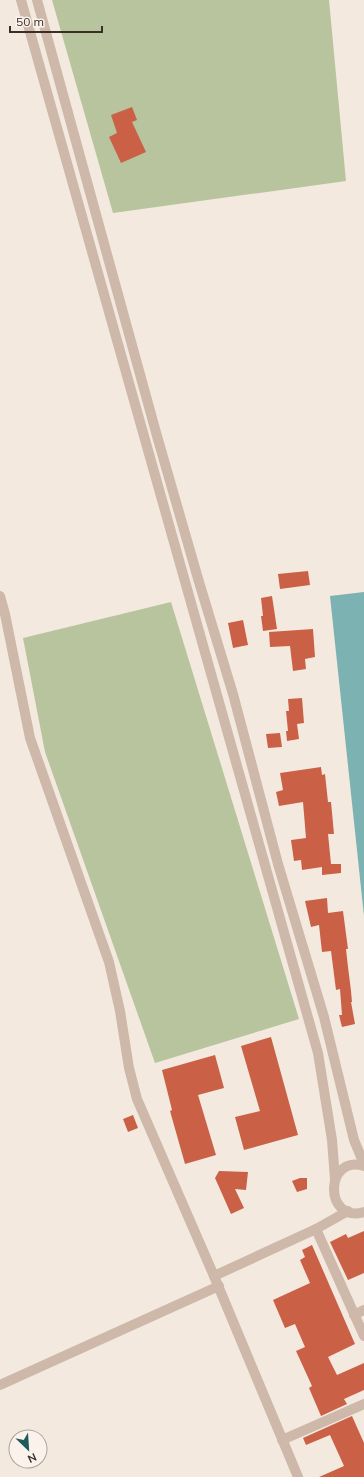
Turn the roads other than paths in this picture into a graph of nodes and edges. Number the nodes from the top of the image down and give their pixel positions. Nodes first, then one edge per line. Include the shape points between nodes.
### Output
1 (21, 0) edge
2 (37, 0) edge
3 (0, 596) edge
4 (364, 1165) edge
5 (335, 1179) junction
6 (348, 1212) junction
7 (364, 1212) edge
8 (316, 1229) junction
9 (217, 1281) junction
10 (364, 1310) edge
11 (354, 1315) junction
12 (364, 1336) edge
13 (0, 1385) edge
14 (364, 1404) edge
15 (282, 1440) junction
16 (298, 1477) edge

1 - 5 street via 318,1053 332,1140
2 - 4 street via 157,436 324,1017 354,1140
3 - 9 street via 30,738 109,962 129,1068 138,1099
4 - 5 street via 346,1168
5 - 6 street via 334,1195 341,1208
6 - 7 street
6 - 8 street
8 - 9 street
8 - 11 street
9 - 13 street
9 - 15 street
10 - 11 street
11 - 12 street
14 - 15 street
15 - 16 street

